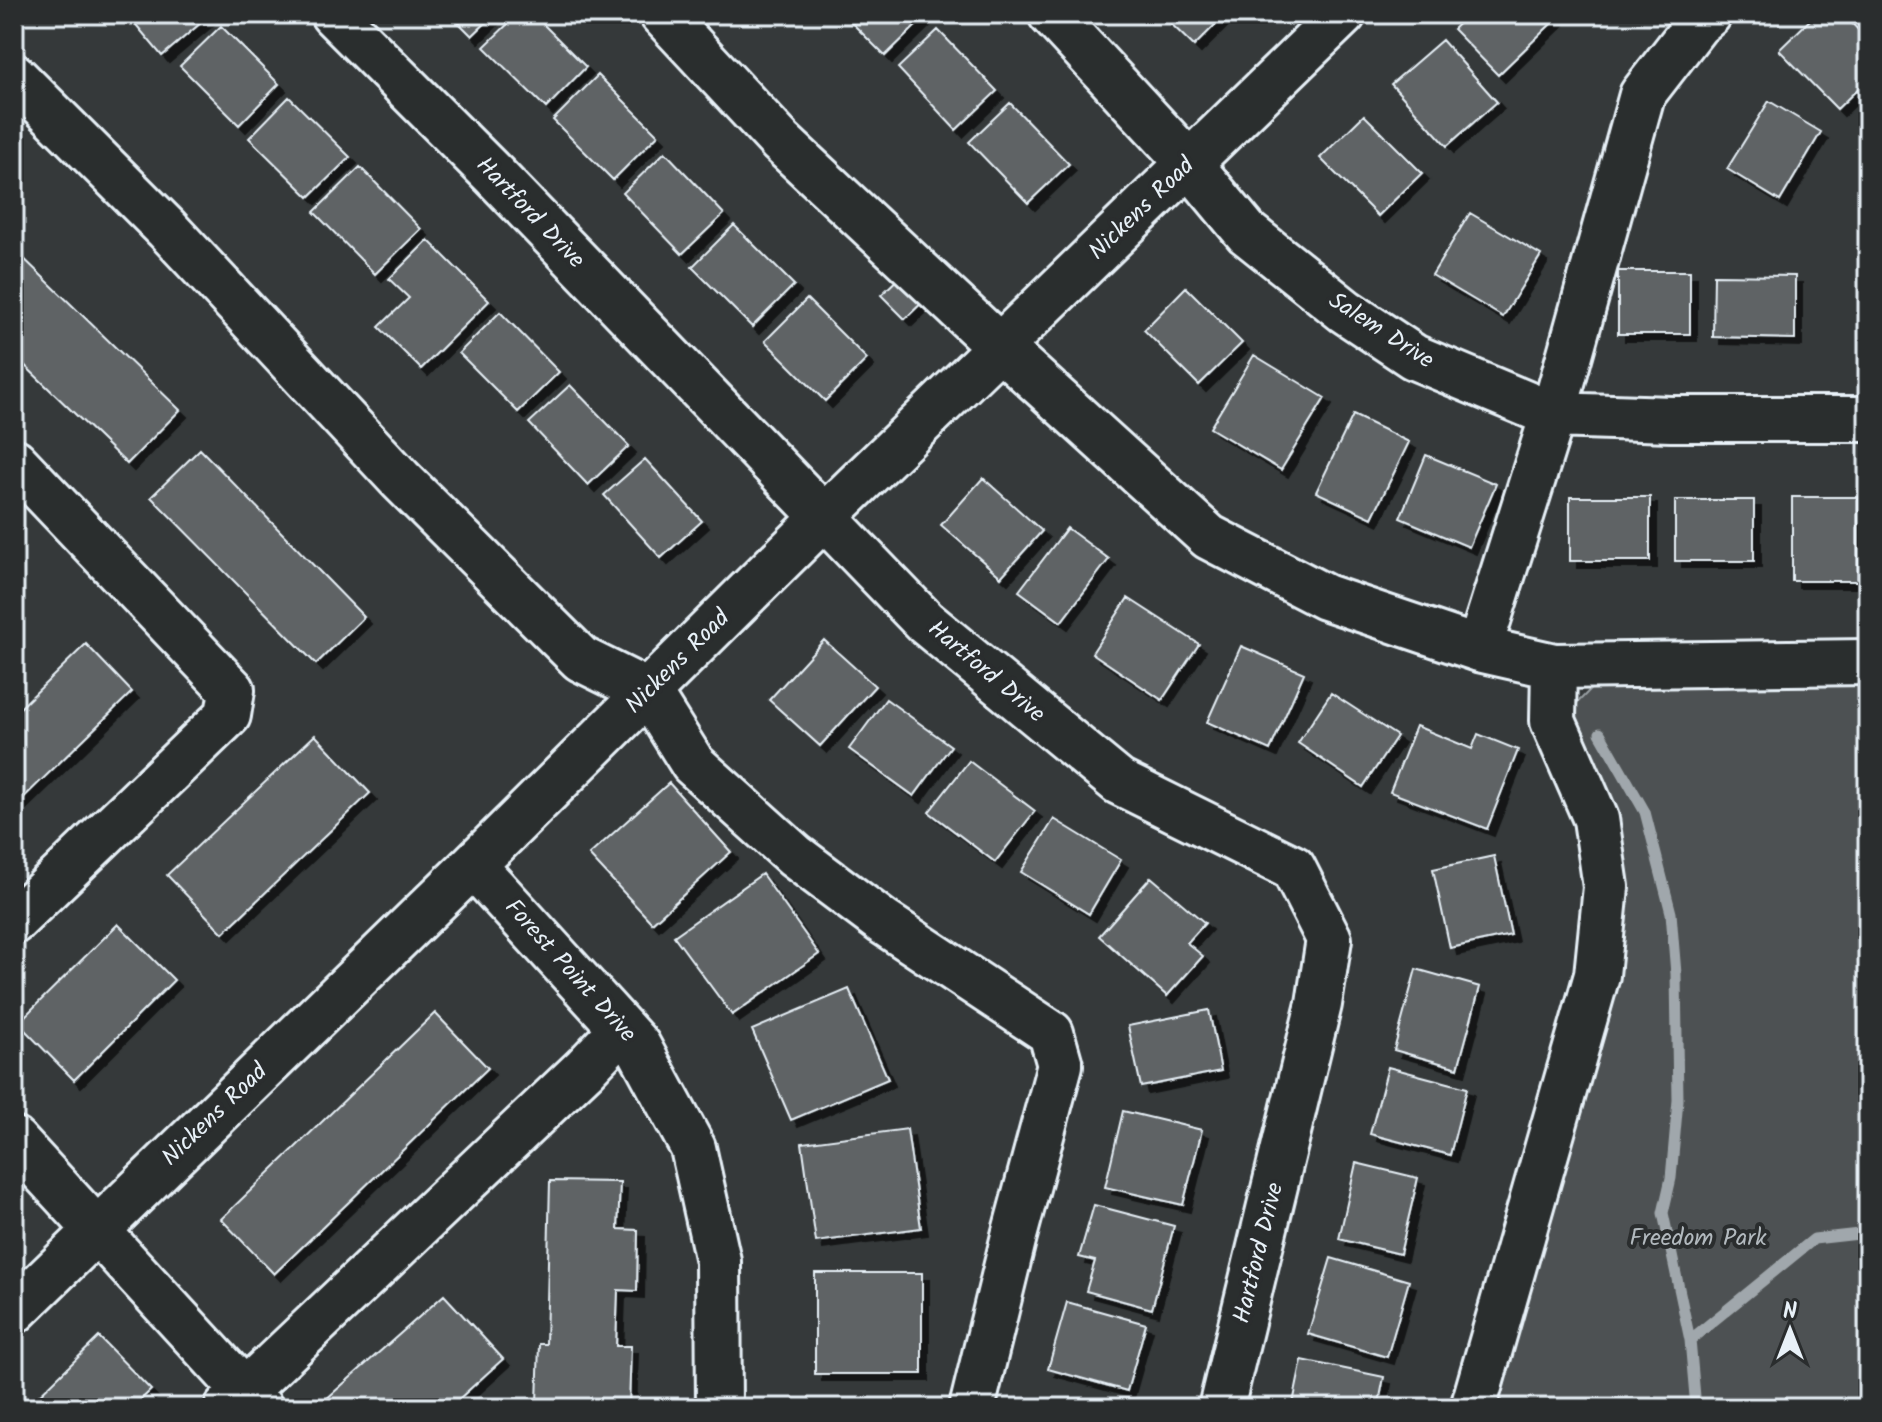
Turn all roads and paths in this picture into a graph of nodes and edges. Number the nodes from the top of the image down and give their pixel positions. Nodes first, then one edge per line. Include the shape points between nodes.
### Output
1 (333, 14) edge
2 (662, 14) edge
3 (1051, 14) edge
4 (1343, 14) edge
5 (1709, 14) edge
6 (14, 76) edge
7 (1189, 163) junction
8 (1000, 347) junction
9 (1553, 415) junction
10 (1868, 419) edge
11 (14, 461) edge
12 (824, 517) junction
13 (1479, 649) junction
14 (1868, 662) edge
15 (1554, 666) junction
16 (648, 692) junction
17 (473, 865) junction
18 (14, 921) edge
19 (622, 1029) junction
20 (14, 1140) edge
21 (98, 1230) junction
22 (14, 1311) edge
23 (244, 1402) edge
24 (719, 1408) edge
25 (972, 1408) edge
26 (1221, 1408) edge
27 (1473, 1408) edge

1 - 12 street, Hartford Drive
2 - 8 street via 781,142
3 - 7 street, Salem Drive
4 - 7 street, Nickens Road
5 - 9 street via 1642,95
6 - 16 street via 167,229 400,479 581,659
7 - 8 street, Nickens Road
7 - 9 street, Salem Drive via 1247,233 1345,311 1414,357
8 - 12 street, Nickens Road
8 - 13 street via 1209,537 1325,597
9 - 10 street, Salem Drive
9 - 13 street
11 - 18 street via 232,690 228,715
12 - 16 street, Nickens Road
12 - 26 street, Hartford Drive via 925,622 1119,782 1293,868 1329,939 1319,1004
13 - 15 street
14 - 15 street
15 - 27 street via 1553,721 1596,819 1606,887 1597,975
16 - 17 street, Nickens Road
16 - 25 street via 693,764 795,856 883,922 1051,1033 1060,1065
17 - 19 street, Forest Point Drive
17 - 21 street, Nickens Road
19 - 23 street
19 - 24 street, Forest Point Drive via 638,1046 693,1148 718,1261
20 - 21 street
21 - 22 street, Nickens Road
21 - 23 street

